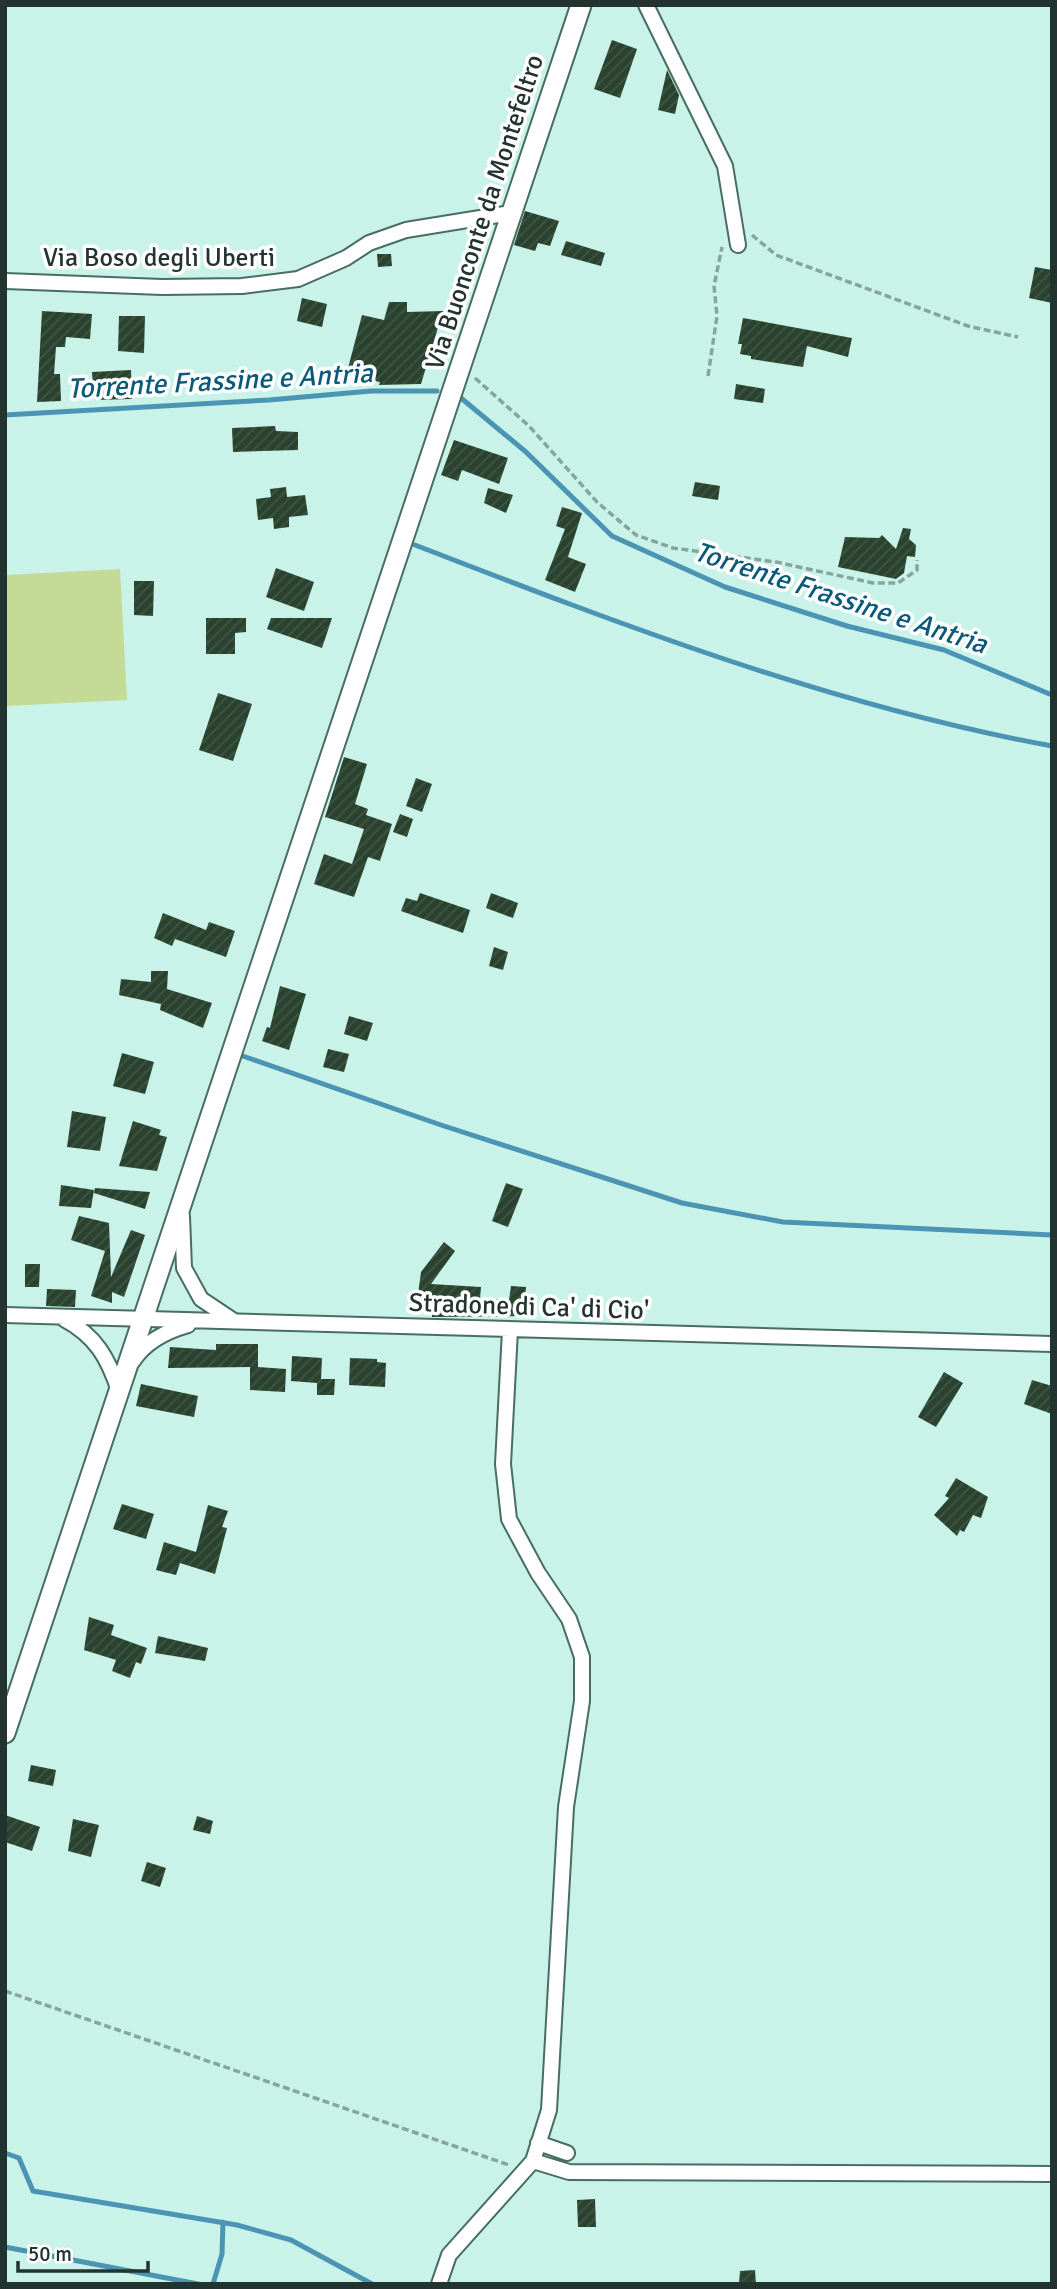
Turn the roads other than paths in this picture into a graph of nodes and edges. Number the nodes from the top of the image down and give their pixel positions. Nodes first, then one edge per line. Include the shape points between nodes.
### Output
1 (581, 5) edge
2 (646, 5) edge
3 (512, 213) junction
4 (738, 244) dead end
5 (5, 281) edge
6 (183, 1198) junction
7 (5, 1315) edge
8 (60, 1317) junction
9 (143, 1319) junction
10 (209, 1321) junction
11 (235, 1322) junction
12 (510, 1330) junction
13 (1052, 1344) edge
14 (121, 1384) junction
15 (5, 1733) edge
16 (538, 2143) junction
17 (567, 2153) dead end
18 (529, 2165) junction
19 (1052, 2174) edge
20 (439, 2284) edge

1 - 3 street, Via Buonconte da Montefeltro
2 - 4 street via 725,166
3 - 5 street, Via Boso degli Uberti via 407,230 369,243 298,279 242,286
3 - 6 street, Via Buonconte da Montefeltro
6 - 9 street, Via Buonconte da Montefeltro
6 - 11 street via 184,1268 201,1299
7 - 8 street, Stradone di Ca' di Cio'
8 - 9 street, Stradone di Ca' di Cio'
8 - 14 street via 82,1328 102,1348
9 - 10 street, Stradone di Ca' di Cio'
9 - 14 street, Via Buonconte da Montefeltro
10 - 11 street, Stradone di Ca' di Cio'
10 - 14 street via 168,1331 140,1350
11 - 12 street, Stradone di Ca' di Cio'
12 - 13 street, Stradone di Ca' di Cio'
12 - 16 street via 503,1464 509,1519 569,1619 582,1657 582,1701 566,1807 549,2110
14 - 15 street, Via Buonconte da Montefeltro
16 - 17 street
16 - 18 street
18 - 19 street via 569,2172
18 - 20 street via 449,2255

